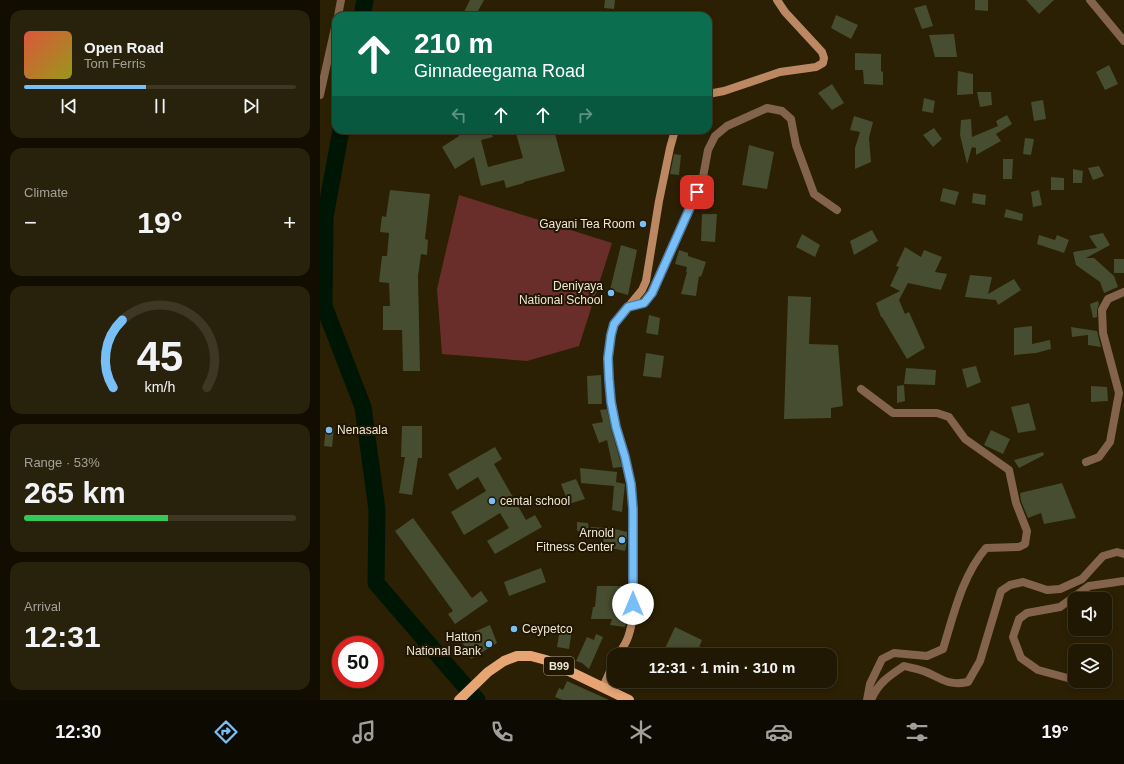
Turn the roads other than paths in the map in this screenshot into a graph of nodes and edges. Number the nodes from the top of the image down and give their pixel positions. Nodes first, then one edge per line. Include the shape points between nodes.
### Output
1 (341, 0) edge
2 (777, 0) edge
3 (1090, 0) edge
4 (339, 12) edge
5 (332, 41) edge
6 (1124, 41) edge
7 (712, 93) edge
8 (320, 95) edge
9 (674, 134) edge
10 (837, 210) dead end
11 (1124, 292) edge
12 (628, 307) junction
13 (861, 389) dead end
14 (1086, 462) dead end
15 (1124, 554) edge
16 (1124, 581) edge
17 (623, 648) edge
18 (607, 678) edge
19 (1068, 678) edge
20 (603, 687) junction
21 (459, 700) edge
22 (629, 700) edge
23 (867, 700) edge
24 (871, 700) edge

1 - 4 street
2 - 7 main road via 822,52 823,63 816,67 780,72
3 - 6 street
5 - 8 street
9 - 12 main road via 659,201 646,280 642,290
10 - 12 street via 814,194 796,145 791,119 782,111 767,108 727,126 715,136 710,145 704,177 652,293 644,303
11 - 14 street via 1108,299 1102,310 1103,333 1120,393 1110,442 1099,457
12 - 17 main road via 614,324 608,358 611,402 631,484 633,509 632,622
13 - 23 street via 893,412 937,413 949,417 965,439 1009,470 1016,504 1027,531 1025,544 1019,547 986,548 977,558 965,582 943,649 927,656 894,653 882,659 870,684
15 - 24 street via 1117,552 1103,556 1082,579 1060,589 1048,590 1022,582 1001,591 980,661 968,682 958,684 904,666 884,679
16 - 19 street via 1089,586 1060,607 1027,613 1019,620 1013,637 1021,658 1038,670
18 - 20 main road
20 - 21 main road, B99 via 546,660 517,656 488,672
20 - 22 main road, B99

